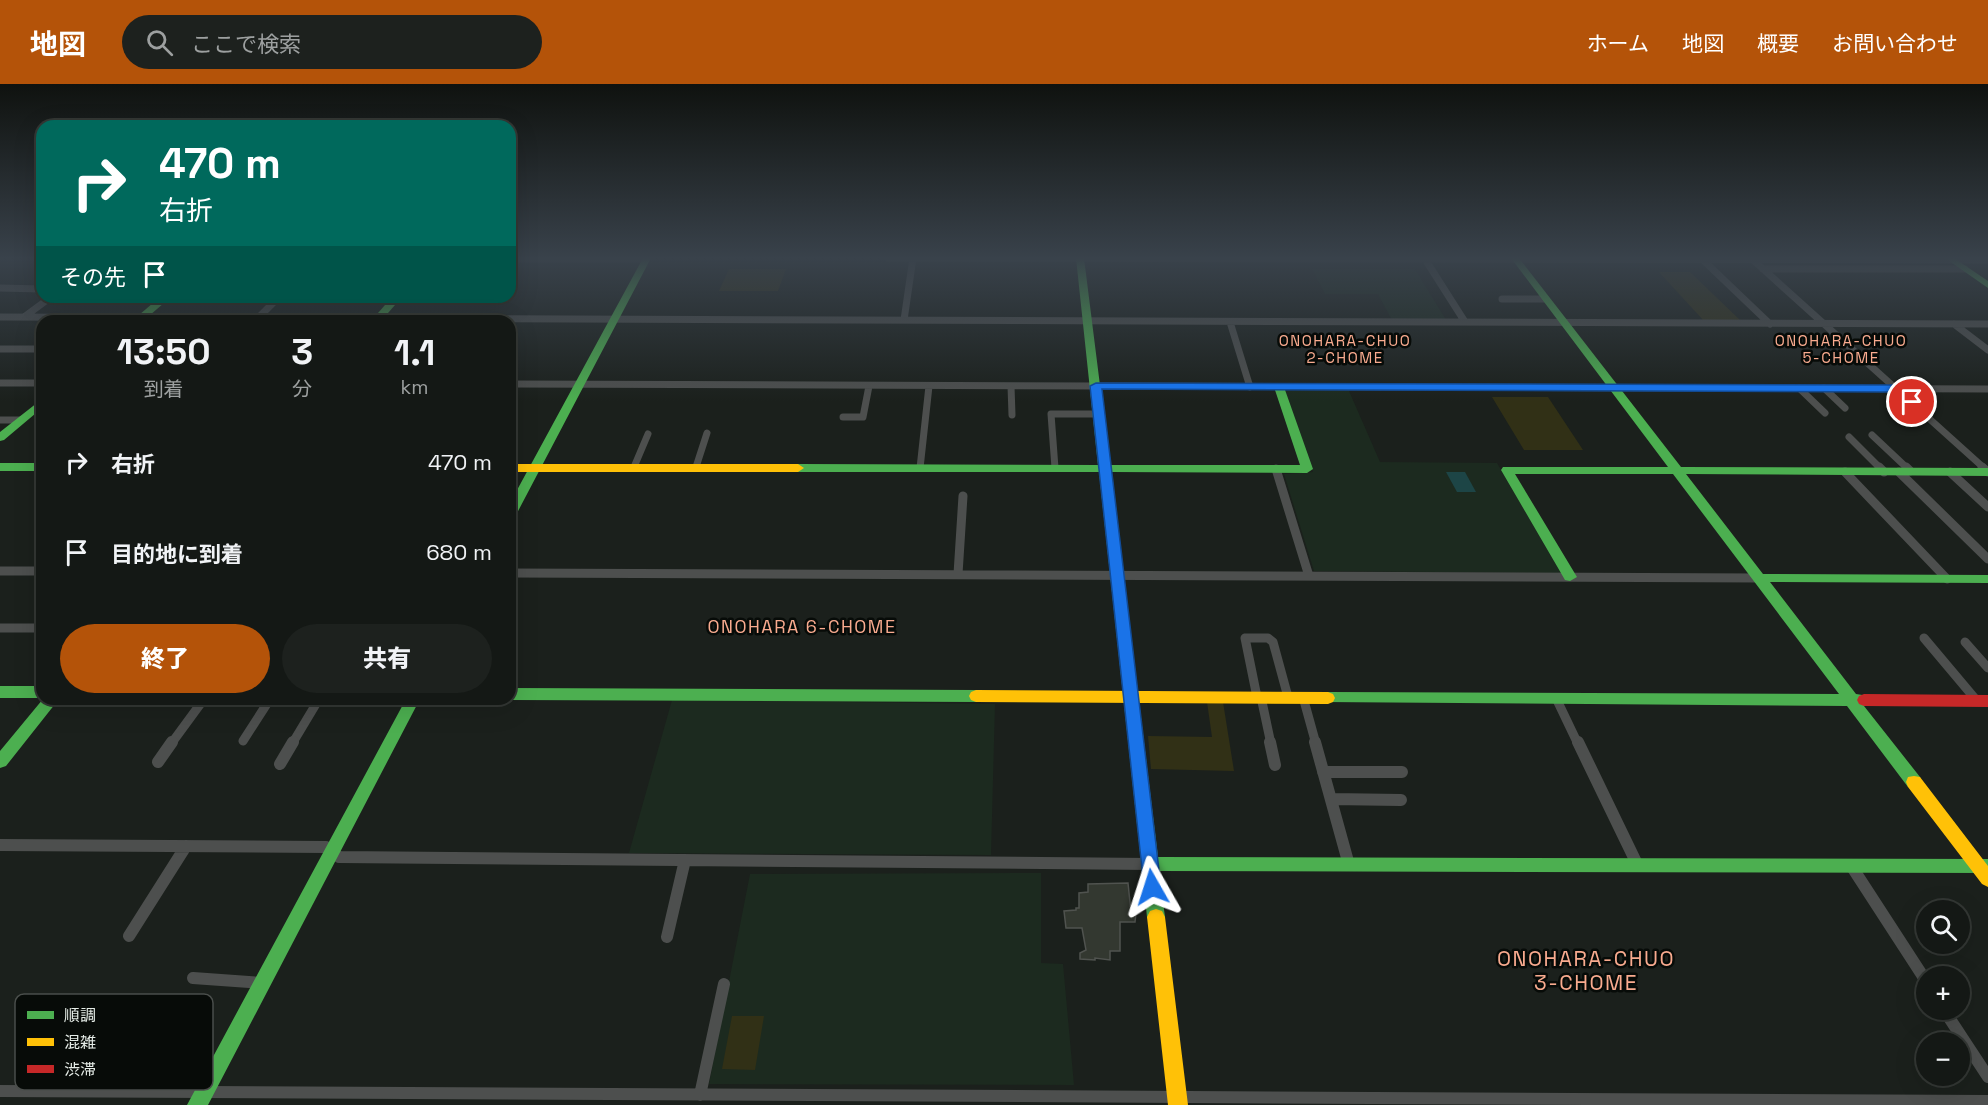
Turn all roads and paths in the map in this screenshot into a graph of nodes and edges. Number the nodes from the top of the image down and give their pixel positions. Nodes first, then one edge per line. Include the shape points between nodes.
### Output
1 (39, 306) edge
2 (622, 306) edge
3 (906, 306) edge
4 (1085, 306) edge
5 (1455, 306) edge
6 (1551, 306) edge
7 (1751, 306) edge
8 (1804, 306) edge
9 (0, 316) edge
10 (24, 317) junction
11 (36, 317) edge
12 (516, 320) edge
13 (615, 320) junction
14 (904, 320) junction
15 (1087, 321) junction
16 (1230, 321) junction
17 (1465, 322) junction
18 (1564, 322) junction
19 (1823, 323) junction
20 (1770, 324) junction
21 (1954, 324) junction
22 (1987, 324) edge
23 (0, 349) edge
24 (36, 349) edge
25 (1988, 350) edge
26 (0, 383) edge
27 (36, 383) edge
28 (516, 384) edge
29 (580, 384) junction
30 (869, 386) junction
31 (929, 386) junction
32 (1011, 386) junction
33 (1096, 386) junction
34 (1250, 387) junction
35 (1279, 387) junction
36 (1614, 388) junction
37 (1799, 388) junction
38 (1824, 388) junction
39 (1896, 388) junction
40 (1988, 389) edge
41 (36, 407) edge
42 (1845, 408) dead end
43 (1825, 413) dead end
44 (1098, 414) junction
45 (1012, 415) dead end
46 (843, 417) dead end
47 (0, 420) edge
48 (21, 420) junction
49 (707, 433) dead end
50 (648, 434) dead end
51 (1872, 435) dead end
52 (1848, 436) dead end
53 (0, 438) edge
54 (0, 467) edge
55 (36, 467) edge
56 (634, 467) junction
57 (696, 467) junction
58 (516, 468) edge
59 (535, 468) junction
60 (1104, 468) junction
61 (920, 469) junction
62 (1055, 469) junction
63 (1276, 469) junction
64 (1678, 471) junction
65 (1845, 472) junction
66 (1884, 472) junction
67 (1904, 472) junction
68 (1950, 472) junction
69 (1988, 472) edge
70 (963, 496) dead end
71 (516, 504) edge
72 (1988, 507) edge
73 (1988, 559) edge
74 (0, 571) edge
75 (36, 571) edge
76 (516, 573) edge
77 (958, 574) junction
78 (1117, 575) junction
79 (1309, 576) junction
80 (1570, 577) junction
81 (1760, 578) junction
82 (1947, 579) junction
83 (1988, 579) edge
84 (0, 628) edge
85 (36, 628) edge
86 (1924, 638) dead end
87 (1965, 642) dead end
88 (1988, 668) edge
89 (0, 692) edge
90 (36, 692) edge
91 (516, 694) edge
92 (1131, 696) junction
93 (1259, 697) junction
94 (1288, 697) junction
95 (1303, 697) junction
96 (1556, 698) junction
97 (1852, 700) junction
98 (1983, 701) edge
99 (47, 705) edge
100 (200, 705) edge
101 (266, 705) edge
102 (315, 705) edge
103 (410, 705) edge
104 (243, 741) dead end
105 (0, 762) edge
106 (158, 762) dead end
107 (280, 764) dead end
108 (1275, 765) dead end
109 (1323, 772) junction
110 (1402, 772) dead end
111 (1331, 799) junction
112 (1401, 800) dead end
113 (0, 845) edge
114 (186, 846) junction
115 (331, 851) junction
116 (685, 860) junction
117 (1150, 864) junction
118 (1349, 865) junction
119 (1638, 866) junction
120 (1852, 867) junction
121 (1985, 871) edge
122 (129, 936) dead end
123 (667, 937) dead end
124 (1916, 966) edge
125 (193, 978) dead end
126 (262, 983) junction
127 (724, 984) dead end
128 (1951, 1020) edge
129 (213, 1075) edge
130 (1988, 1077) edge
131 (0, 1091) edge
132 (204, 1092) junction
133 (700, 1095) junction
134 (1177, 1101) edge
135 (1988, 1101) edge
136 (1381, 1102) edge
137 (1642, 1102) edge
138 (197, 1105) edge

1 - 10 street
2 - 13 street
3 - 14 street
4 - 15 street
5 - 17 street
6 - 18 street
7 - 20 street
8 - 19 street
9 - 10 street
10 - 11 street
12 - 13 street
13 - 14 street
13 - 29 street
14 - 15 street
15 - 16 street
15 - 33 street
16 - 17 street
16 - 34 street
17 - 18 street
18 - 20 street
18 - 36 street
19 - 20 street
19 - 21 street
19 - 39 street
21 - 22 street
21 - 25 street
23 - 24 street
26 - 27 street
28 - 29 street
29 - 30 street
29 - 59 street
30 - 31 street
30 - 46 street via 863,417
31 - 32 street
31 - 61 street
32 - 33 street
32 - 45 street
33 - 34 street
33 - 44 street
34 - 35 street
35 - 36 street
35 - 63 street via 1307,469
36 - 37 street
36 - 64 street
37 - 38 street
37 - 43 street
38 - 39 street
38 - 42 street
39 - 40 street
39 - 69 street
41 - 48 street
44 - 60 street
44 - 62 street via 1051,414
47 - 48 street
48 - 53 street
49 - 57 street
50 - 56 street
51 - 67 street
52 - 66 street
54 - 55 street
56 - 57 street
56 - 59 street
57 - 61 street
58 - 59 street
59 - 71 street
60 - 62 street
60 - 63 street
60 - 78 street
61 - 62 street
63 - 79 street
64 - 65 street
64 - 80 street via 1507,470
64 - 81 street
65 - 66 street
65 - 82 street
66 - 67 street
67 - 68 street
67 - 73 street
68 - 69 street
68 - 72 street
70 - 77 street
74 - 75 street
76 - 77 street
77 - 78 street
78 - 79 street
78 - 92 street
79 - 80 street
80 - 81 street
81 - 82 street
81 - 97 street
82 - 83 street
84 - 85 street
86 - 98 street
87 - 88 street
89 - 90 street
91 - 92 street
92 - 93 street
92 - 117 street
93 - 94 street
93 - 94 street via 1245,638 1268,638 1273,642
93 - 108 street
94 - 95 street
95 - 96 street
95 - 109 street
96 - 97 street
96 - 119 street
97 - 98 street
97 - 121 street
99 - 105 street
100 - 106 street
101 - 104 street
102 - 107 street
103 - 115 street
109 - 110 street
109 - 111 street
111 - 112 street
111 - 118 street
113 - 114 street
114 - 115 street via 326,847
114 - 122 street
115 - 116 street via 339,857
115 - 126 street
116 - 117 street
116 - 123 street
117 - 118 street
117 - 134 street
118 - 119 street
119 - 120 street
120 - 121 street
120 - 124 street
125 - 126 street
126 - 129 street
127 - 133 street
128 - 130 street
131 - 132 street
132 - 133 street
132 - 138 street
133 - 134 street
134 - 136 street
135 - 137 street
136 - 137 street

